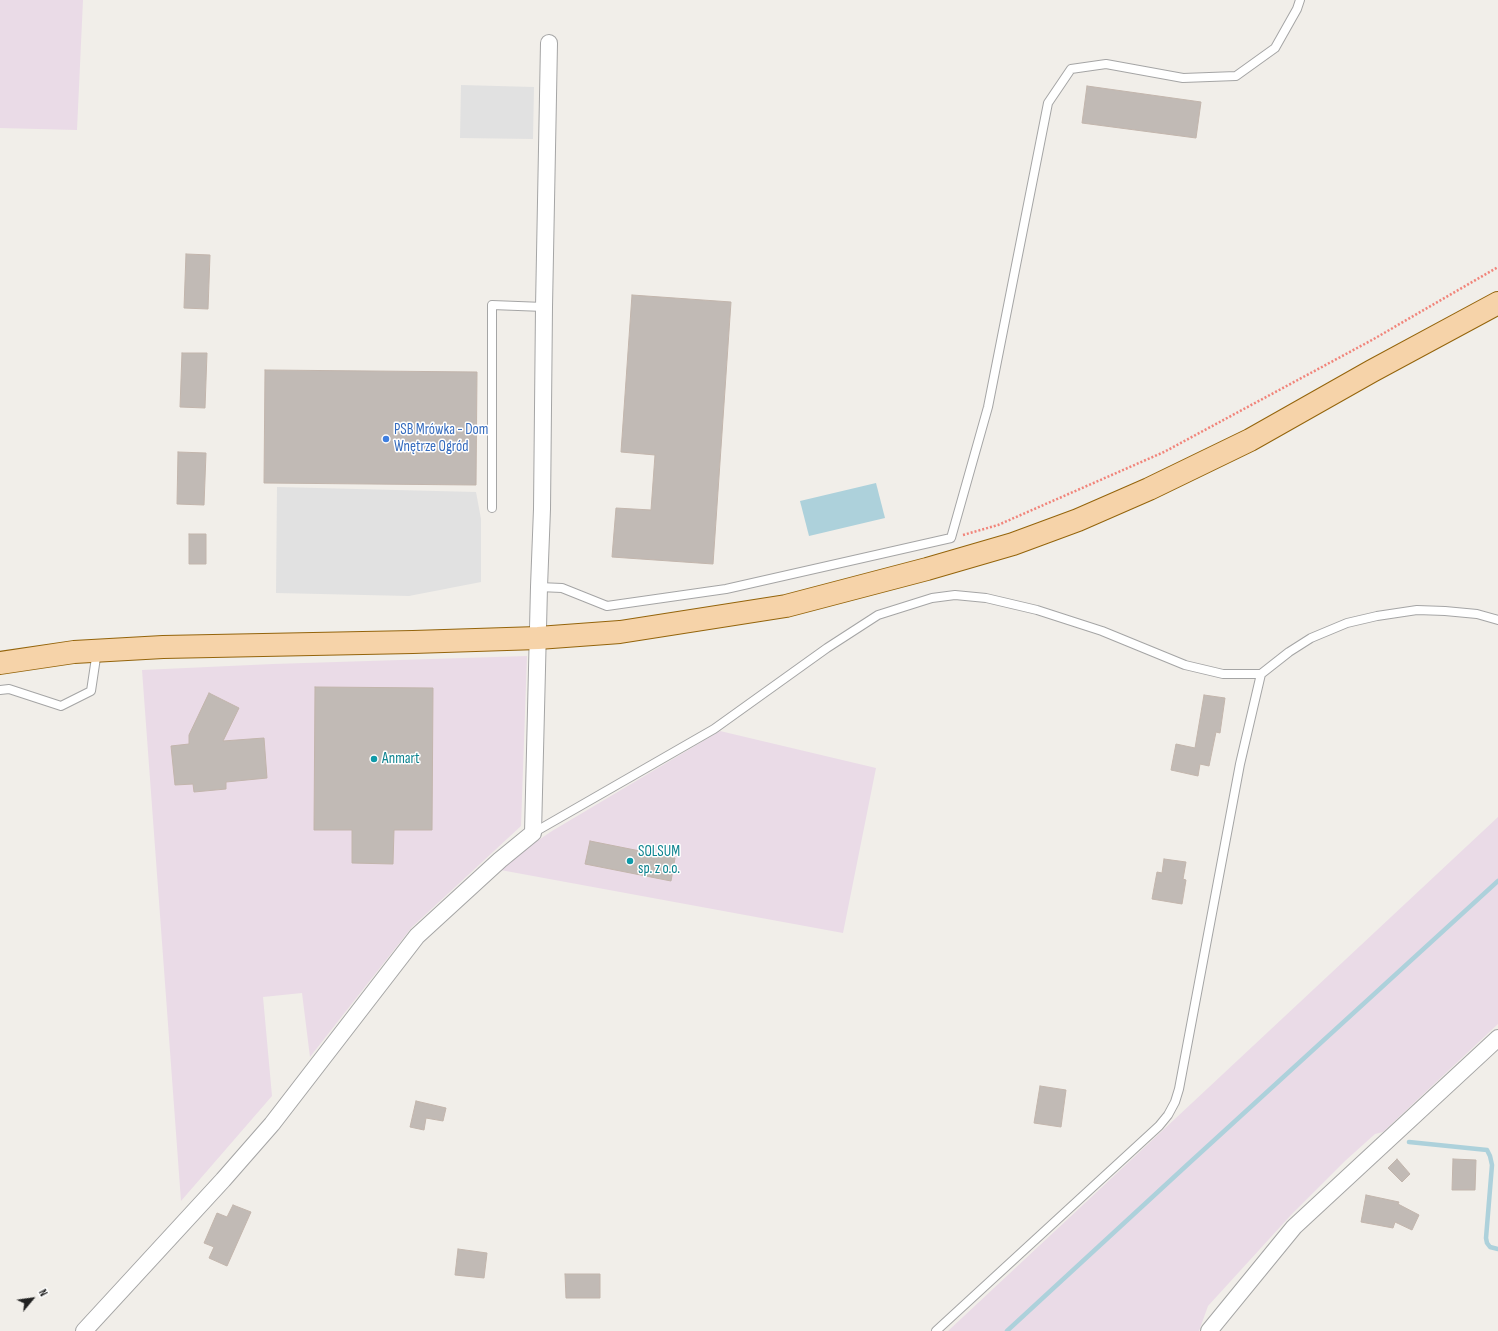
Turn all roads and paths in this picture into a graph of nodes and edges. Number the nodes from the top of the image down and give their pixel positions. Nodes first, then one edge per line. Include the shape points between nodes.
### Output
1 (1300, 0) edge
2 (549, 43) dead end
3 (1498, 267) edge
4 (1498, 304) edge
5 (544, 307) junction
6 (492, 508) dead end
7 (951, 538) junction
8 (539, 587) junction
9 (1498, 620) edge
10 (538, 638) junction
11 (98, 650) junction
12 (0, 663) edge
13 (1261, 674) junction
14 (0, 690) edge
15 (533, 833) junction
16 (1498, 1038) edge
17 (84, 1331) edge
18 (936, 1331) edge
19 (1208, 1331) edge

1 - 7 lane via 1298,9 1275,48 1236,76 1183,78 1106,64 1071,69 1048,103 988,407
2 - 5 street
3 - 7 path via 1372,340 1164,452 998,525
4 - 10 main road via 1250,440 1149,489 1078,520 1013,544 786,606 620,632
5 - 6 lane via 492,305
5 - 8 street
7 - 8 lane via 726,589 607,606 562,588
8 - 10 street
9 - 13 lane via 1477,614 1417,610 1377,616 1347,623 1311,638
10 - 11 main road
10 - 15 street
11 - 12 main road
11 - 14 lane via 91,691 61,706 8,689
13 - 15 lane via 1223,674 1185,665 1102,631 1037,610 986,598 955,594 932,598 878,615 827,648 714,729
13 - 18 lane via 1240,764 1175,1102 1159,1126
15 - 17 street via 417,936 272,1124 224,1180
16 - 19 street via 1294,1226

